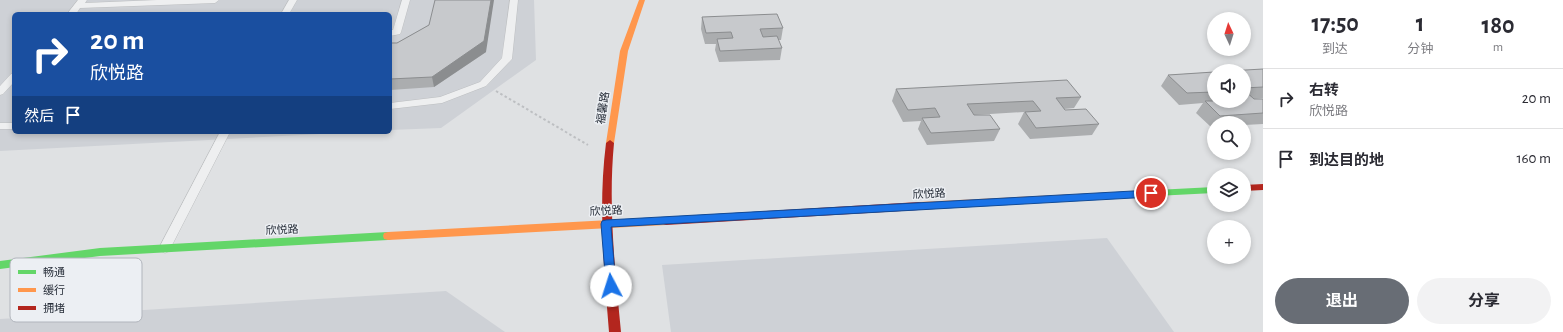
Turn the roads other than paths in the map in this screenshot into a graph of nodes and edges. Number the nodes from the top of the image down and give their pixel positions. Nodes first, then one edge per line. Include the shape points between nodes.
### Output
1 (215, 0) edge
2 (293, 0) edge
3 (406, 0) edge
4 (514, 0) edge
5 (642, 0) edge
6 (81, 3) edge
7 (73, 12) edge
8 (286, 12) edge
9 (392, 33) edge
10 (12, 78) edge
11 (0, 92) edge
12 (392, 106) edge
13 (0, 126) edge
14 (12, 126) edge
15 (224, 134) edge
16 (1263, 187) edge
17 (1251, 188) edge
18 (1207, 190) edge
19 (606, 224) junction
20 (165, 248) junction
21 (49, 258) edge
22 (10, 263) edge
23 (0, 265) edge
24 (615, 332) edge

1 - 6 lane
2 - 8 lane
3 - 9 lane via 397,32
4 - 12 lane via 507,59 484,84 442,100
5 - 19 street, 福馨路 via 624,51 608,156
6 - 7 lane
10 - 11 lane
13 - 14 lane
15 - 20 lane
16 - 17 street
18 - 19 street, 欣悦路
19 - 20 street, 欣悦路
19 - 24 street, 福馨路
20 - 21 street, 欣悦路
22 - 23 street, 欣悦路

